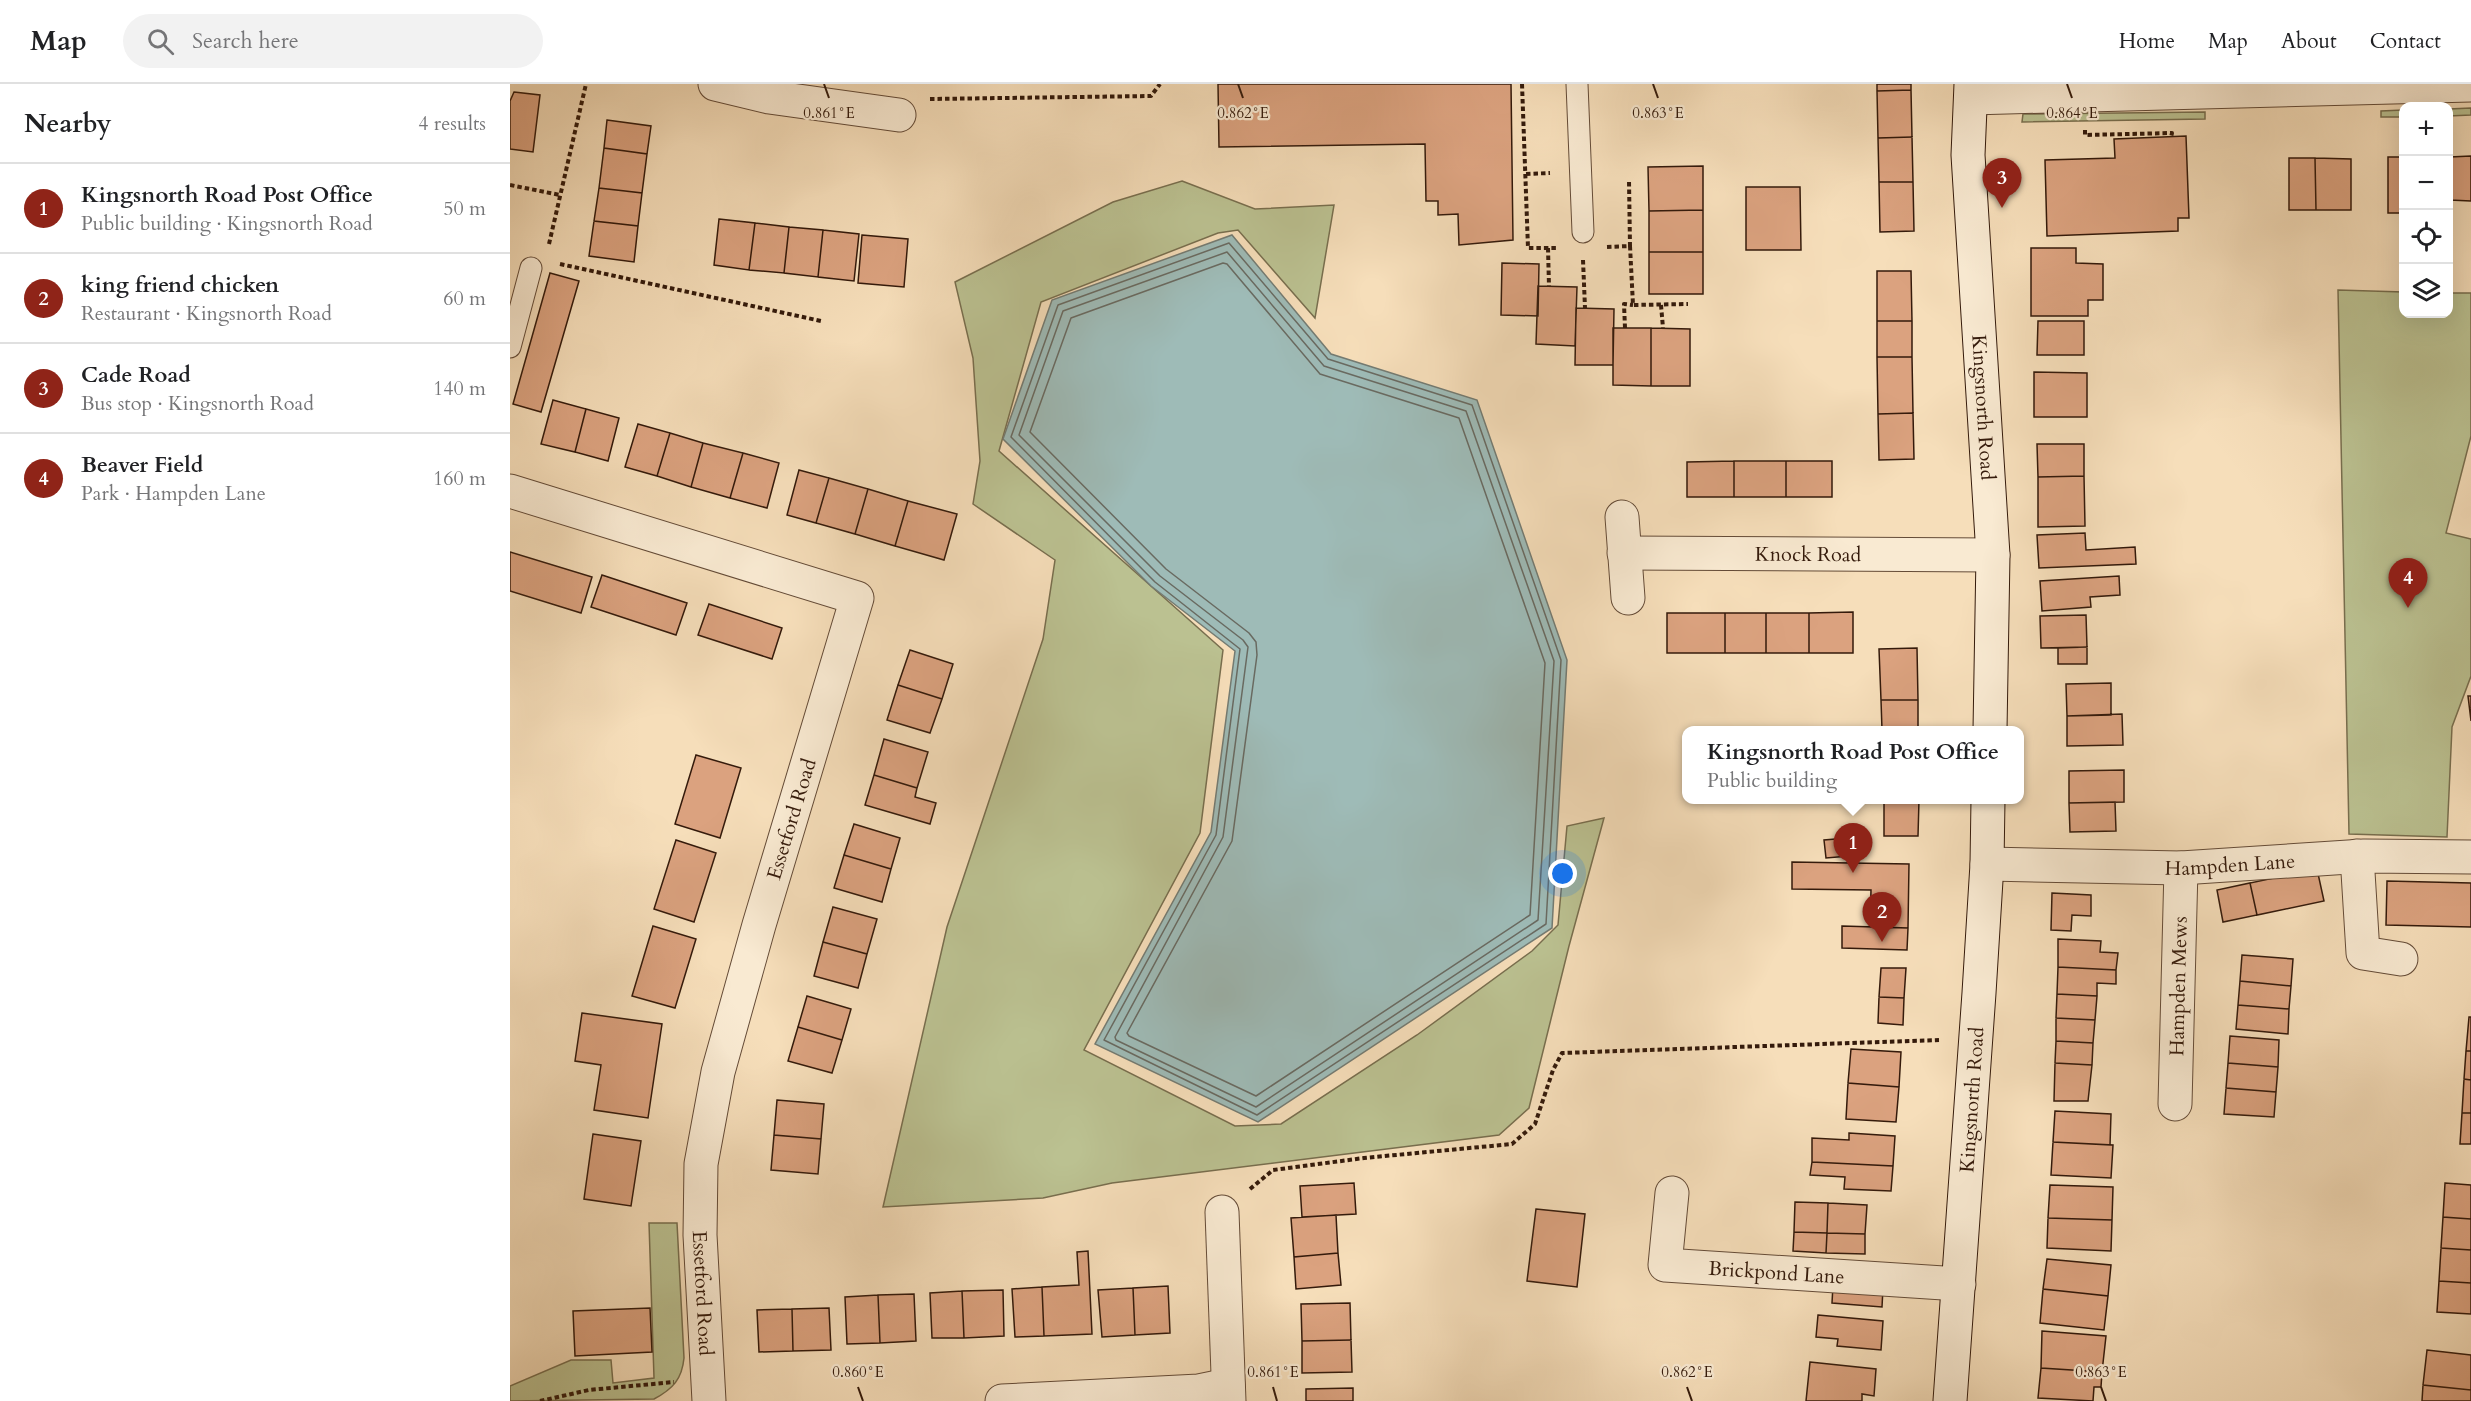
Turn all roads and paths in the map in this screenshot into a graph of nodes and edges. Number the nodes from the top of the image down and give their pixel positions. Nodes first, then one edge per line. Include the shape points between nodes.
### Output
1 (586, 84) edge
2 (715, 84) edge
3 (1160, 84) edge
4 (1522, 84) edge
5 (1577, 84) edge
6 (2471, 85) edge
7 (1971, 91) edge
8 (899, 115) joint
9 (2085, 123) dead end
10 (2171, 137) dead end
11 (1526, 174) dead end
12 (510, 185) edge
13 (560, 195) junction
14 (1583, 232) dead end
15 (1630, 246) dead end
16 (1548, 248) dead end
17 (1583, 258) dead end
18 (538, 265) junction
19 (1549, 286) dead end
20 (1688, 304) dead end
21 (1633, 305) junction
22 (1661, 305) junction
23 (1585, 308) dead end
24 (821, 321) dead end
25 (1624, 328) dead end
26 (1663, 328) dead end
27 (510, 347) edge
28 (510, 491) edge
29 (1622, 517) dead end
30 (1624, 553) junction
31 (1993, 555) junction
32 (1628, 598) dead end
33 (1990, 726) edge
34 (1988, 804) edge
35 (2361, 849) junction
36 (2471, 857) edge
37 (1987, 864) junction
38 (2181, 868) junction
39 (2401, 959) dead end
40 (1976, 1039) junction
41 (2175, 1104) dead end
42 (1672, 1193) dead end
43 (1222, 1212) joint
44 (1959, 1284) junction
45 (708, 1390) edge
46 (1228, 1393) edge
47 (540, 1401) edge
48 (1002, 1401) edge
49 (1950, 1401) edge

1 - 13 path
2 - 8 street via 769,97
3 - 8 path via 1151,96 907,100
4 - 11 path
5 - 14 lane
6 - 7 street
7 - 31 street, Kingsnorth Road via 1968,155
9 - 10 path via 2085,135 2172,133
12 - 13 path
13 - 18 path
15 - 21 path
16 - 19 path
17 - 23 path
18 - 24 path
18 - 27 lane
20 - 22 path
21 - 22 path
21 - 25 path via 1624,304
22 - 26 path
28 - 45 street, Essetford Road via 857,598 718,1072 701,1164 700,1235
29 - 30 street
30 - 31 street, Knock Road
30 - 32 street
31 - 33 street, Kingsnorth Road
34 - 37 street, Kingsnorth Road
35 - 36 street, Hampden Lane
35 - 38 street, Hampden Lane
35 - 39 street via 2363,953
37 - 38 street, Hampden Lane
37 - 40 street, Kingsnorth Road
38 - 41 street, Hampden Mews
40 - 43 path via 1562,1053 1535,1124 1512,1144 1274,1170
40 - 44 street, Kingsnorth Road
42 - 44 street, Brickpond Lane via 1665,1265
43 - 46 street
44 - 49 street, Kingsnorth Road
45 - 47 path via 589,1390
46 - 48 street via 1199,1391

